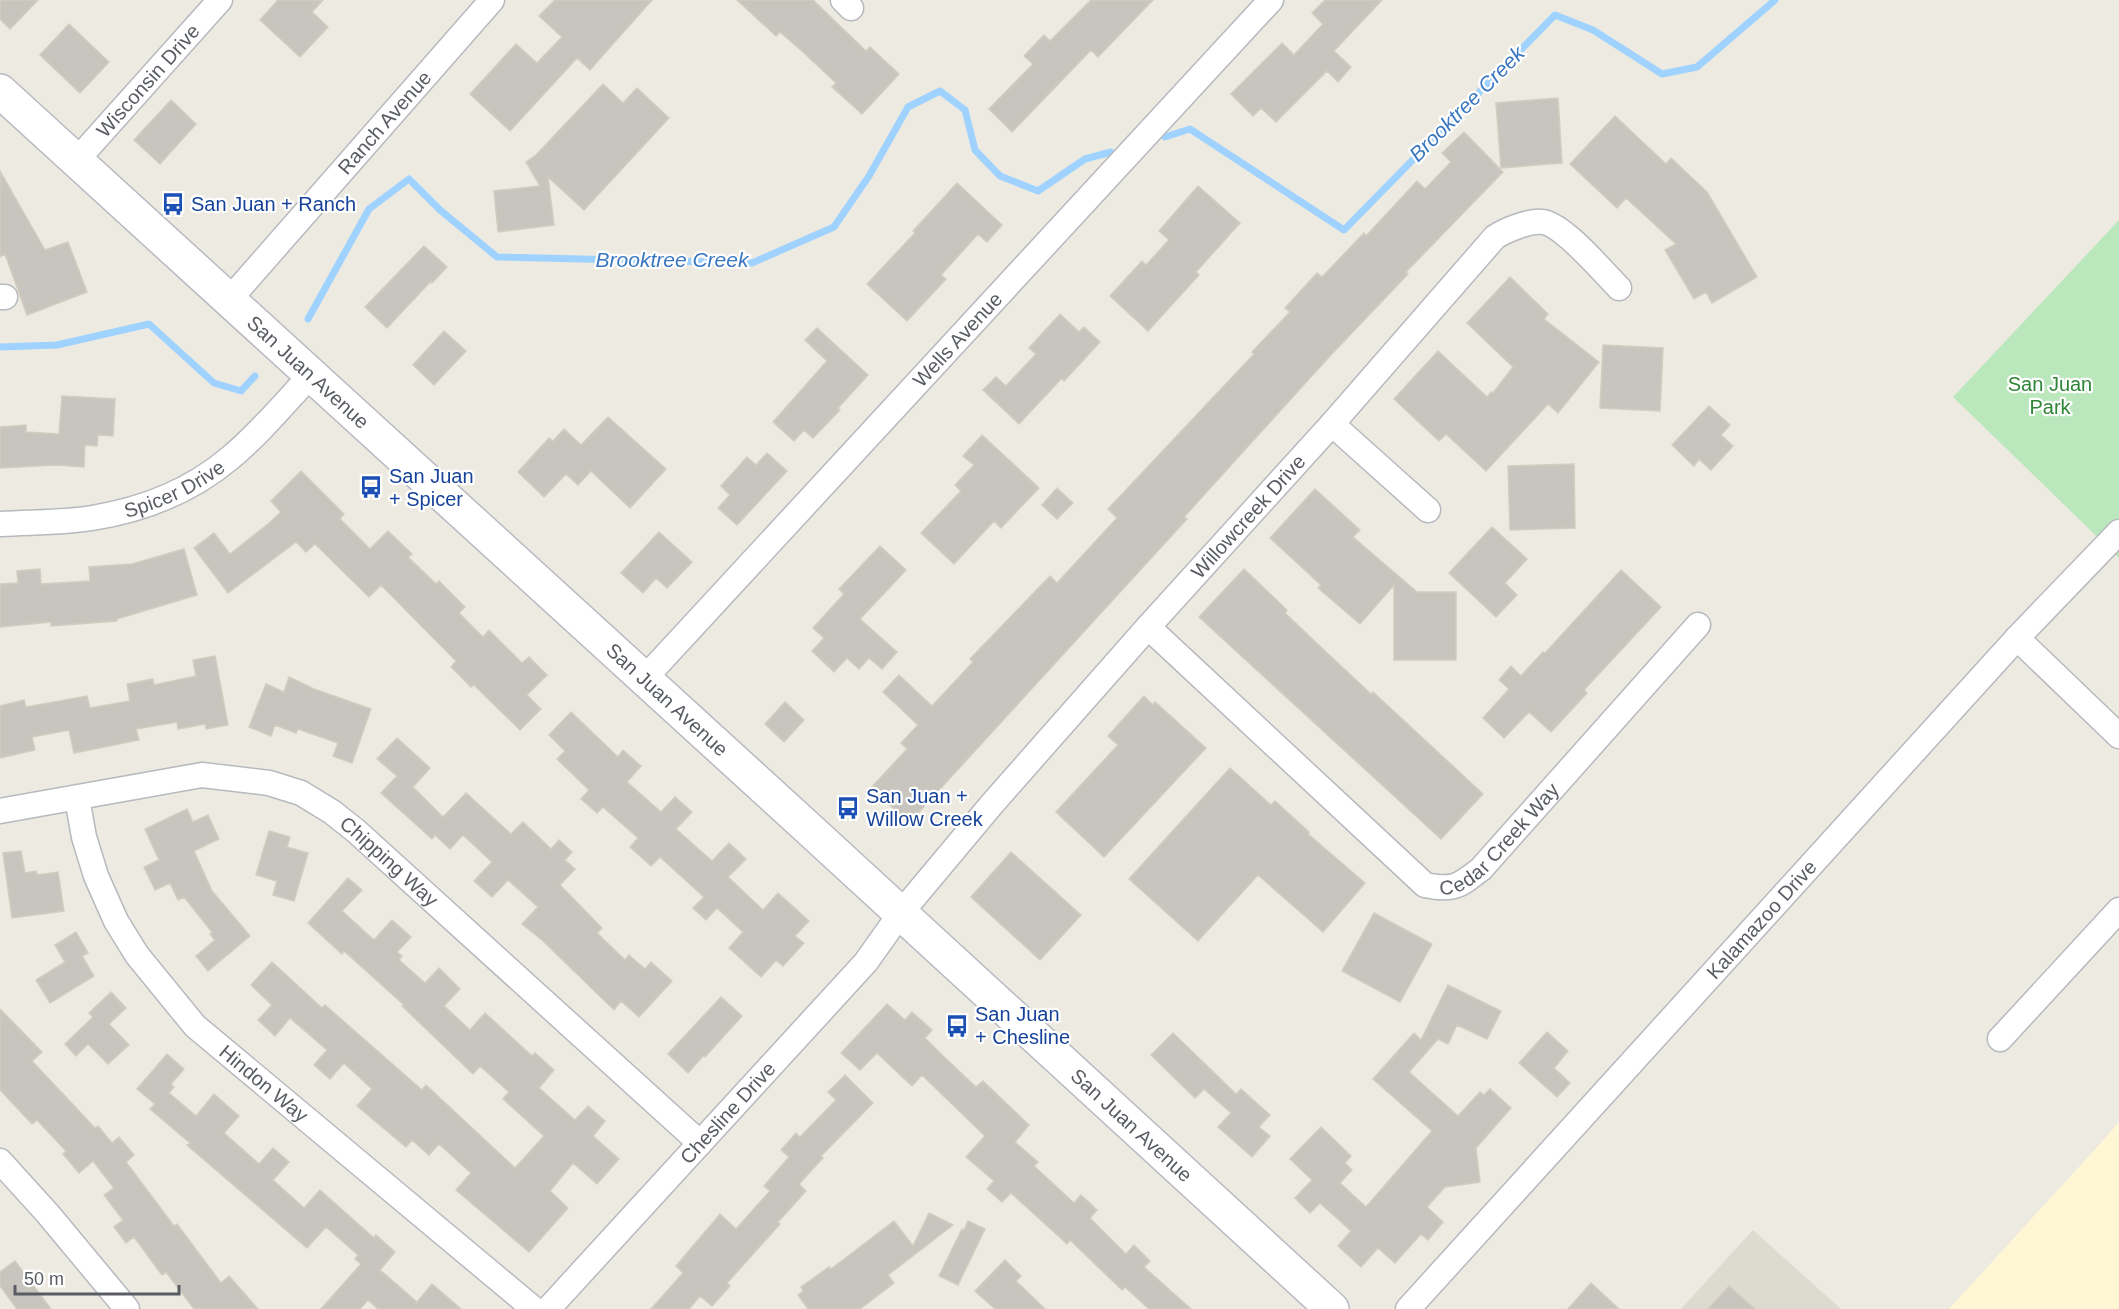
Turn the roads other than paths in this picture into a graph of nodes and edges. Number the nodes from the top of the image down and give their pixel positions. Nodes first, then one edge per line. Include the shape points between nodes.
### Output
1 (220, 0) edge
2 (492, 0) edge
3 (1271, 0) edge
4 (0, 92) edge
5 (76, 160) junction
6 (1619, 288) dead end
7 (229, 300) junction
8 (310, 376) junction
9 (1332, 424) junction
10 (1428, 510) dead end
11 (0, 524) edge
12 (2119, 532) edge
13 (1698, 625) dead end
14 (1148, 627) junction
15 (2017, 638) junction
16 (644, 678) junction
17 (2119, 736) edge
18 (77, 798) junction
19 (0, 811) edge
20 (2119, 910) edge
21 (900, 914) junction
22 (2000, 1039) dead end
23 (700, 1143) junction
24 (0, 1161) edge
25 (127, 1309) edge
26 (534, 1309) edge
27 (548, 1309) edge
28 (1332, 1309) edge
29 (1408, 1309) edge

1 - 5 street, Wisconsin Drive
2 - 7 street, Ranch Avenue
3 - 16 street, Wells Avenue
4 - 5 main road, San Juan Avenue
5 - 7 main road, San Juan Avenue
6 - 9 street, Willowcreek Drive via 1564,232 1543,222 1509,228 1495,237
7 - 8 main road, San Juan Avenue
8 - 11 street, Spicer Drive via 229,459 164,499 90,519
8 - 16 main road, San Juan Avenue
9 - 10 street
9 - 14 street, Willowcreek Drive
12 - 15 street, Kalamazoo Drive
13 - 14 street, Cedar Creek Way via 1481,869 1460,885 1444,889 1425,885
14 - 21 street, Willowcreek Drive
15 - 17 street
15 - 29 street, Kalamazoo Drive
16 - 21 main road, San Juan Avenue
18 - 19 street, Chipping Way
18 - 23 street, Chipping Way via 202,775 269,783 301,792 356,831
18 - 26 street, Hindon Way via 96,876 116,921 137,955 195,1026
20 - 22 street
21 - 23 street, Chesline Drive via 866,962
21 - 28 main road, San Juan Avenue
23 - 27 street, Chesline Drive
24 - 25 street

